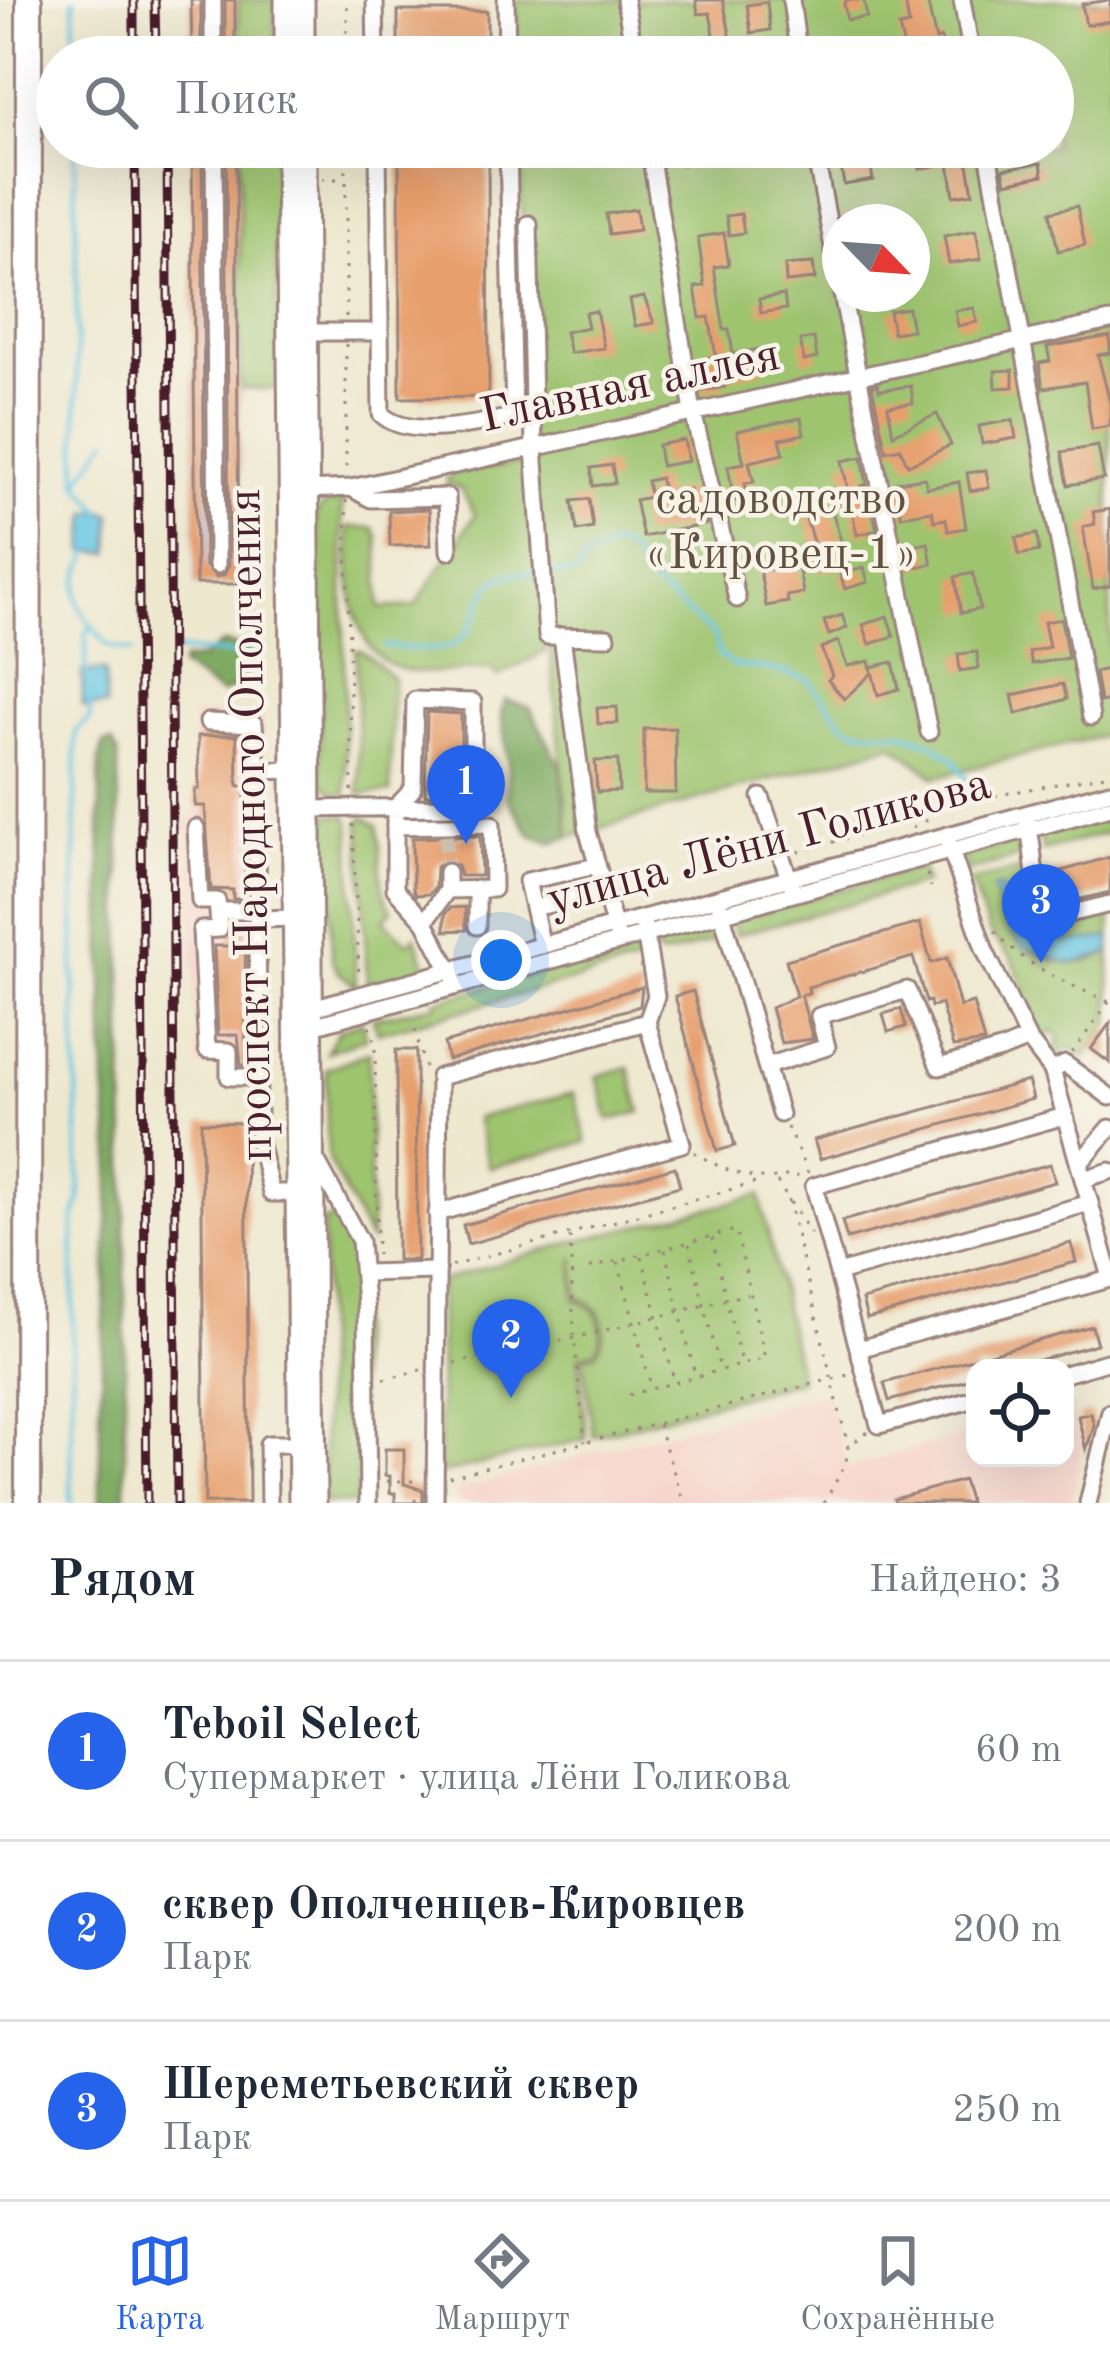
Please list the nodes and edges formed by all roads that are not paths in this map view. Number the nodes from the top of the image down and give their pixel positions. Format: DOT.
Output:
graph roads {
  1 [pos="28,0"];
  2 [pos="213,0"];
  3 [pos="286,0"];
  4 [pos="303,0"];
  5 [pos="375,0"];
  6 [pos="506,0"];
  7 [pos="625,0"];
  8 [pos="790,0"];
  9 [pos="962,0"];
  10 [pos="213,36"];
  11 [pos="286,36"];
  12 [pos="303,36"];
  13 [pos="376,36"];
  14 [pos="507,36"];
  15 [pos="631,36"];
  16 [pos="796,36"];
  17 [pos="968,36"];
  18 [pos="214,168"];
  19 [pos="287,168"];
  20 [pos="304,168"];
  21 [pos="377,168"];
  22 [pos="508,168"];
  23 [pos="652,168"];
  24 [pos="818,168"];
  25 [pos="991,168"];
  26 [pos="825,204"];
  27 [pos="529,224"];
  28 [pos="845,312"];
  29 [pos="1110,321"];
  30 [pos="305,332"];
  31 [pos="380,332"];
  32 [pos="1020,341"];
  33 [pos="858,377"];
  34 [pos="693,412"];
  35 [pos="534,447"];
  36 [pos="349,488"];
  37 [pos="306,490"];
  38 [pos="449,551"];
  39 [pos="217,565"];
  40 [pos="737,599"];
  41 [pos="562,636"];
  42 [pos="607,637"];
  43 [pos="1091,717"];
  44 [pos="208,722"];
  45 [pos="929,732"];
  46 [pos="293,770"];
  47 [pos="257,771"];
  48 [pos="1110,791"];
  49 [pos="761,796"];
  50 [pos="1110,806"];
  51 [pos="395,808"];
  52 [pos="309,809"];
  53 [pos="1028,821"];
  54 [pos="395,826"];
  55 [pos="196,828"];
  56 [pos="948,843"];
  57 [pos="587,868"];
  58 [pos="792,886"];
  59 [pos="477,889"];
  60 [pos="592,895"];
  61 [pos="1110,904"];
  62 [pos="720,906"];
  63 [pos="533,908"];
  64 [pos="218,911"];
  65 [pos="258,915"];
  66 [pos="295,918"];
  67 [pos="425,922"];
  68 [pos="477,926"];
  69 [pos="644,926"];
  70 [pos="616,933"];
  71 [pos="542,946"];
  72 [pos="454,979"];
  73 [pos="306,1018"];
  74 [pos="647,1022"];
  75 [pos="1028,1039"];
  76 [pos="766,1066"];
  77 [pos="1052,1070"];
  78 [pos="257,1077"];
  79 [pos="1110,1097"];
  80 [pos="1065,1116"];
  81 [pos="783,1120"];
  82 [pos="1110,1128"];
  83 [pos="313,1154"];
  84 [pos="1081,1171"];
  85 [pos="1110,1171"];
  86 [pos="297,1193"];
  87 [pos="1090,1203"];
  88 [pos="437,1213"];
  89 [pos="435,1270"];
  90 [pos="365,1273"];
  91 [pos="838,1273"];
  92 [pos="1110,1277"];
  93 [pos="859,1349"];
  94 [pos="1110,1361"];
  95 [pos="1074,1371"];
  96 [pos="966,1401"];
  97 [pos="1110,1412"];
  98 [pos="299,1444"];
  99 [pos="1103,1470"];
  100 [pos="28,1503"];
  101 [pos="269,1503"];
  102 [pos="300,1503"];
  103 [pos="316,1503"];
  104 [pos="368,1503"];
  105 [pos="435,1503"];
  106 [pos="1088,1503"];
  1 -- 100 [label="highway"];
  2 -- 10 [label="street"];
  3 -- 11 [label="main road"];
  4 -- 12 [label="main road"];
  5 -- 13 [label="street"];
  6 -- 14 [label="street"];
  7 -- 15 [label="street"];
  8 -- 16 [label="street"];
  9 -- 17 [label="street"];
  18 -- 39 [label="street"];
  19 -- 46 [label="main road, проспект Народного Ополчения"];
  20 -- 30 [label="main road, проспект Народного Ополчения"];
  21 -- 31 [label="street"];
  22 -- 31 [label="street"];
  23 -- 34 [label="street"];
  24 -- 26 [label="street"];
  25 -- 32 [label="street"];
  27 -- 35 [label="street"];
  28 -- 33 [label="street"];
  29 -- 32 [label="street, Главная аллея"];
  30 -- 31 [label="street"];
  30 -- 37 [label="main road, проспект Народного Ополчения"];
  32 -- 33 [label="street, Главная аллея"];
  32 -- 43 [label="street"];
  33 -- 34 [label="street, Главная аллея"];
  33 -- 45 [label="street"];
  34 -- 35 [label="street, Главная аллея"];
  34 -- 40 [label="street"];
  35 -- 36 [label="street, Главная аллея"];
  35 -- 41 [label="street"];
  36 -- 37 [label="street, Главная аллея"];
  36 -- 38 [label="street"];
  37 -- 52 [label="main road, проспект Народного Ополчения"];
  41 -- 42 [label="street"];
  41 -- 70 [label="street"];
  44 -- 47 [label="street"];
  46 -- 47 [label="street"];
  46 -- 66 [label="main road, проспект Народного Ополчения"];
  47 -- 65 [label="street"];
  48 -- 53 [label="street, улица Лёни Голикова"];
  49 -- 58 [label="street"];
  50 -- 53 [label="street, улица Лёни Голикова"];
  51 -- 51 [label="street"];
  51 -- 52 [label="street"];
  51 -- 54 [label="street"];
  52 -- 73 [label="main road, проспект Народного Ополчения"];
  53 -- 56 [label="street, улица Лёни Голикова"];
  53 -- 61 [label="street"];
  54 -- 59 [label="street"];
  54 -- 67 [label="street"];
  55 -- 64 [label="street"];
  56 -- 58 [label="street, улица Лёни Голикова"];
  56 -- 75 [label="street"];
  57 -- 63 [label="street"];
  58 -- 62 [label="street, улица Лёни Голикова"];
  59 -- 67 [label="street"];
  59 -- 68 [label="street"];
  60 -- 63 [label="street"];
  62 -- 69 [label="street, улица Лёни Голикова"];
  62 -- 76 [label="street"];
  63 -- 71 [label="street"];
  64 -- 65 [label="street"];
  64 -- 78 [label="street"];
  65 -- 66 [label="street"];
  65 -- 78 [label="street"];
  66 -- 73 [label="main road, проспект Народного Ополчения"];
  67 -- 72 [label="street"];
  69 -- 70 [label="street, улица Лёни Голикова"];
  69 -- 74 [label="street"];
  70 -- 71 [label="street, улица Лёни Голикова"];
  70 -- 72 [label="street, улица Лёни Голикова"];
  71 -- 72 [label="street, улица Лёни Голикова"];
  72 -- 73 [label="street, улица Лёни Голикова"];
  73 -- 83 [label="main road, проспект Народного Ополчения"];
  73 -- 86 [label="main road, проспект Народного Ополчения"];
  74 -- 88 [label="street"];
  74 -- 88 [label="street"];
  75 -- 76 [label="street"];
  75 -- 77 [label="street"];
  76 -- 81 [label="street"];
  77 -- 79 [label="street"];
  77 -- 80 [label="street"];
  78 -- 86 [label="street"];
  80 -- 84 [label="street"];
  80 -- 91 [label="street"];
  82 -- 84 [label="street"];
  83 -- 90 [label="street"];
  83 -- 103 [label="main road, проспект Народного Ополчения"];
  84 -- 85 [label="street"];
  84 -- 87 [label="street"];
  86 -- 98 [label="main road, проспект Народного Ополчения"];
  87 -- 91 [label="street"];
  87 -- 92 [label="street"];
  88 -- 89 [label="street"];
  89 -- 90 [label="street"];
  89 -- 105 [label="street"];
  90 -- 104 [label="street"];
  91 -- 93 [label="street"];
  92 -- 93 [label="street"];
  93 -- 96 [label="street"];
  94 -- 95 [label="street"];
  97 -- 99 [label="street"];
  98 -- 101 [label="street"];
  98 -- 102 [label="main road, проспект Народного Ополчения"];
  99 -- 106 [label="street"];
}
